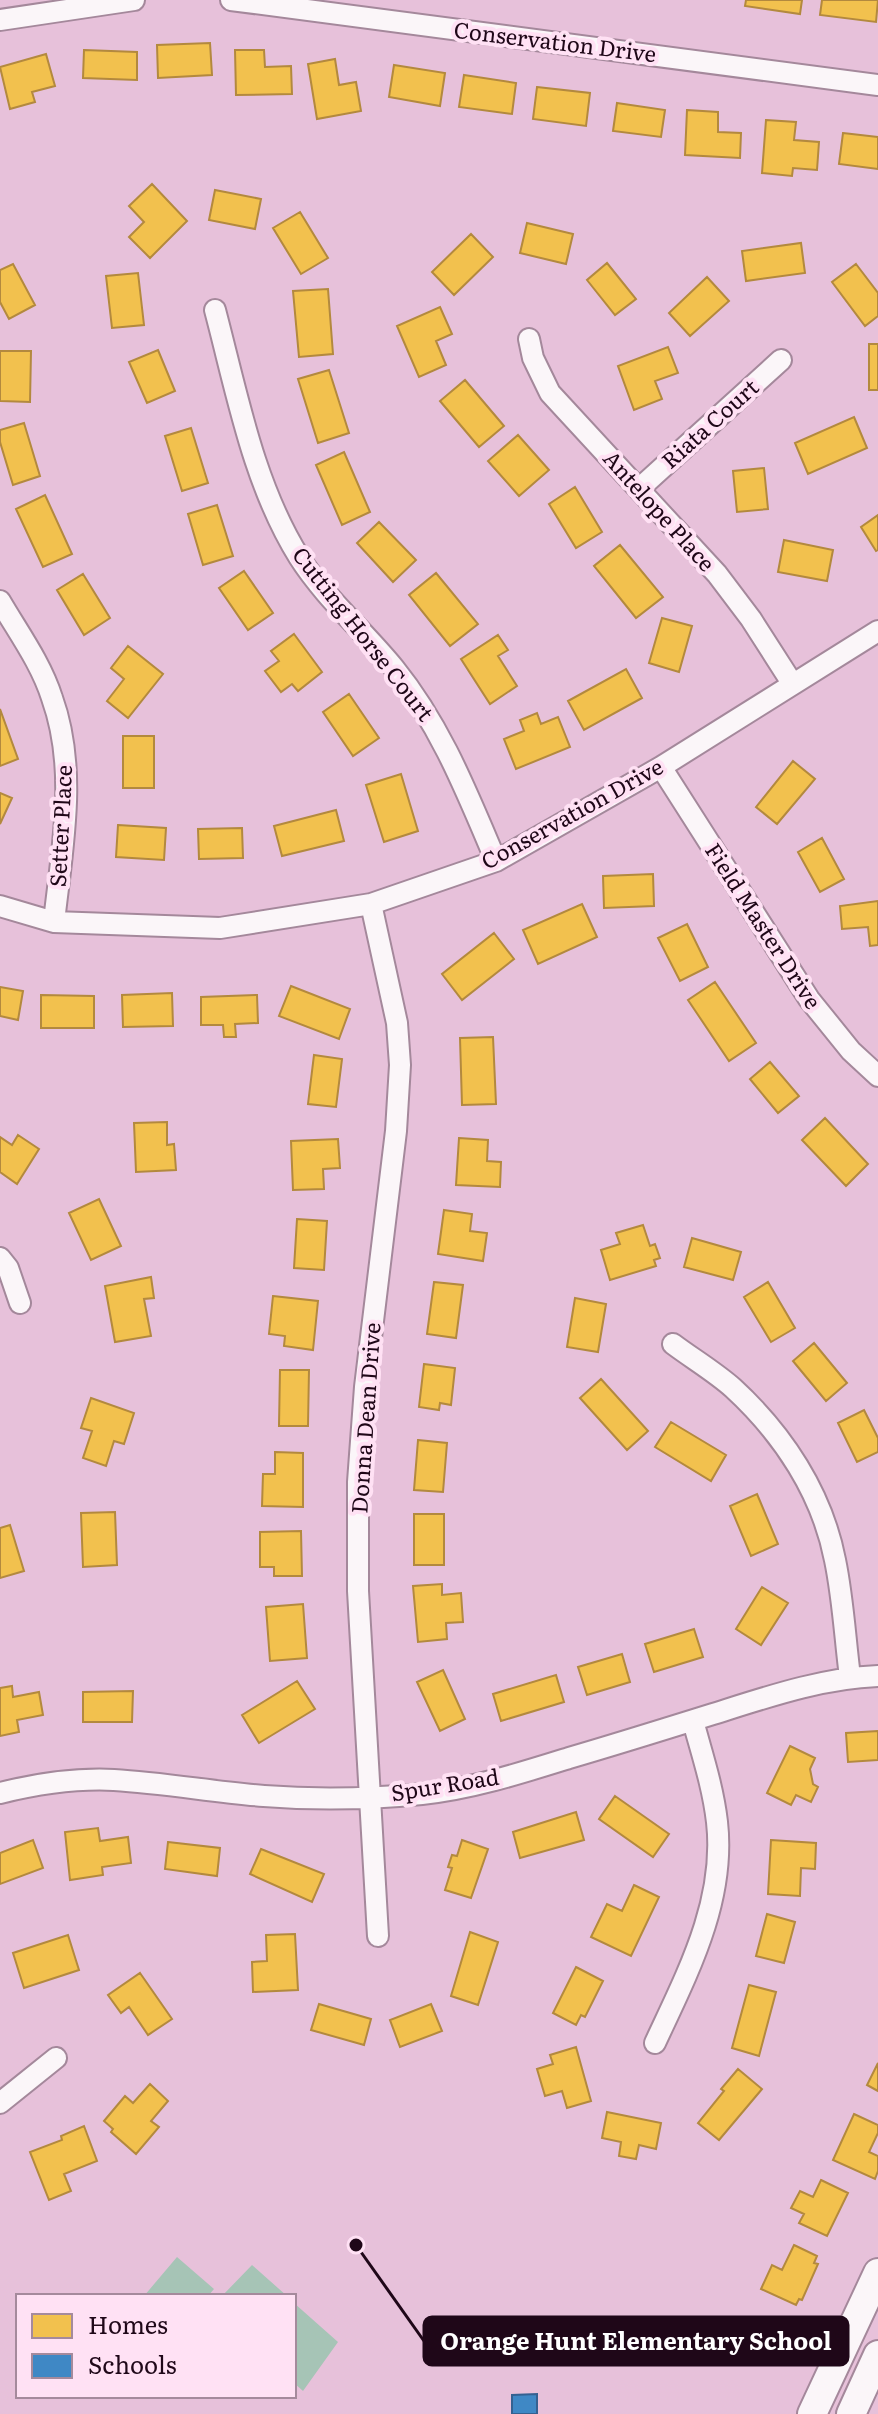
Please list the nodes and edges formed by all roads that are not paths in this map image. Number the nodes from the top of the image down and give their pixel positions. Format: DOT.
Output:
graph roads {
  1 [pos="134,0"];
  2 [pos="231,0"];
  3 [pos="0,20"];
  4 [pos="878,85"];
  5 [pos="215,310"];
  6 [pos="529,339"];
  7 [pos="781,360"];
  8 [pos="640,488"];
  9 [pos="0,601"];
  10 [pos="878,631"];
  11 [pos="792,683"];
  12 [pos="661,767"];
  13 [pos="496,861"];
  14 [pos="371,904"];
  15 [pos="0,906"];
  16 [pos="54,922"];
  17 [pos="878,1076"];
  18 [pos="0,1258"];
  19 [pos="20,1303"];
  20 [pos="673,1344"];
  21 [pos="878,1676"];
  22 [pos="850,1677"];
  23 [pos="693,1721"];
  24 [pos="0,1793"];
  25 [pos="370,1796"];
  26 [pos="378,1936"];
  27 [pos="655,2043"];
  28 [pos="56,2058"];
  29 [pos="0,2103"];
  30 [pos="878,2273"];
  31 [pos="878,2355"];
  32 [pos="812,2414"];
  33 [pos="851,2414"];
  1 -- 3 [label="street"];
  2 -- 4 [label="street, Conservation Drive"];
  5 -- 13 [label="street, Cutting Horse Court"];
  6 -- 8 [label="street, Antelope Place"];
  7 -- 8 [label="street, Riata Court"];
  8 -- 11 [label="street, Antelope Place"];
  9 -- 16 [label="street, Setter Place"];
  10 -- 11 [label="street, Conservation Drive"];
  11 -- 12 [label="street, Conservation Drive"];
  12 -- 13 [label="street, Conservation Drive"];
  12 -- 17 [label="street, Field Master Drive"];
  13 -- 14 [label="street, Conservation Drive"];
  14 -- 16 [label="street, Conservation Drive"];
  14 -- 25 [label="street, Donna Dean Drive"];
  15 -- 16 [label="street, Conservation Drive"];
  18 -- 19 [label="street"];
  20 -- 22 [label="street"];
  21 -- 22 [label="street, Spur Road"];
  22 -- 23 [label="street, Spur Road"];
  23 -- 25 [label="street, Spur Road"];
  23 -- 27 [label="street"];
  24 -- 25 [label="street, Spur Road"];
  25 -- 26 [label="street, Donna Dean Drive"];
  28 -- 29 [label="street"];
  30 -- 32 [label="main road"];
  31 -- 33 [label="main road"];
}
